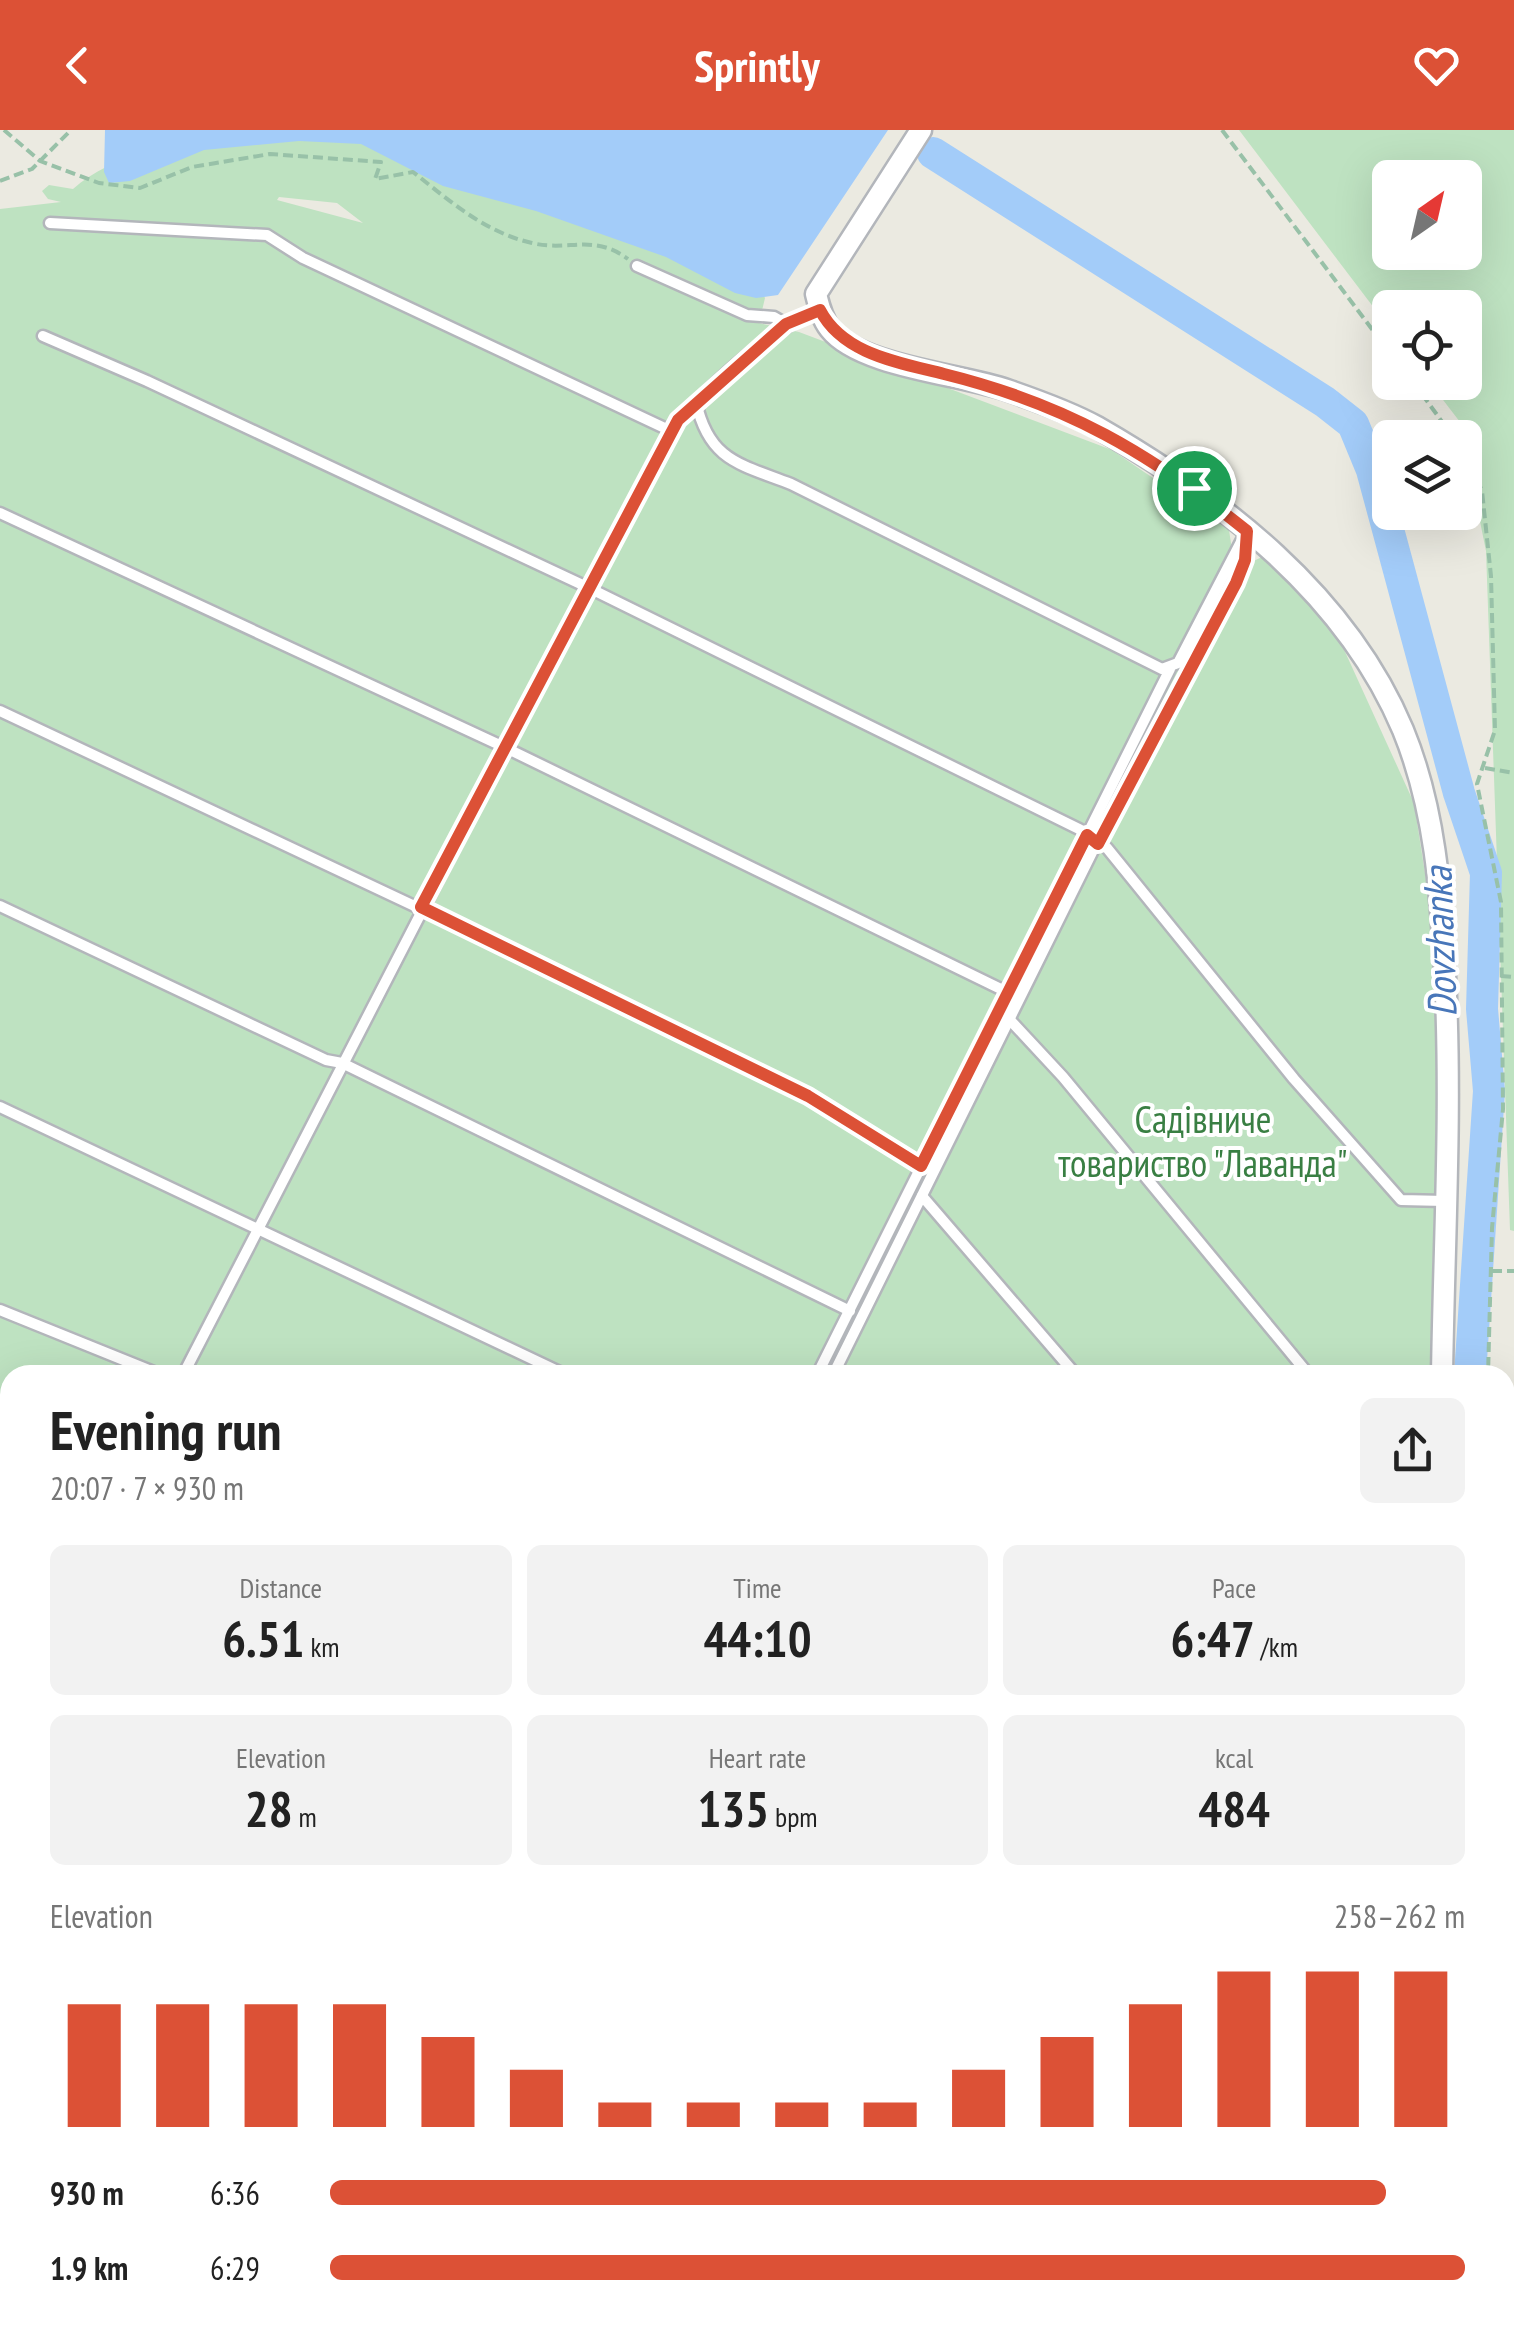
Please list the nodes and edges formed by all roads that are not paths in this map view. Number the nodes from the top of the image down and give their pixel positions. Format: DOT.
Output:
graph roads {
  1 [pos="921,130"];
  2 [pos="50,223"];
  3 [pos="637,266"];
  4 [pos="820,310"];
  5 [pos="786,324"];
  6 [pos="43,336"];
  7 [pos="696,402"];
  8 [pos="671,432"];
  9 [pos="0,513"];
  10 [pos="1247,531"];
  11 [pos="587,588"];
  12 [pos="1170,670"];
  13 [pos="0,712"];
  14 [pos="504,747"];
  15 [pos="1087,835"];
  16 [pos="1098,844"];
  17 [pos="0,906"];
  18 [pos="421,907"];
  19 [pos="1007,992"];
  20 [pos="1010,1020"];
  21 [pos="341,1063"];
  22 [pos="0,1106"];
  23 [pos="921,1166"];
  24 [pos="922,1196"];
  25 [pos="1445,1202"];
  26 [pos="259,1228"];
  27 [pos="0,1310"];
  28 [pos="850,1311"];
  29 [pos="136,1365"];
  30 [pos="188,1365"];
  31 [pos="545,1365"];
  32 [pos="822,1365"];
  33 [pos="840,1365"];
  34 [pos="1067,1365"];
  35 [pos="1301,1365"];
  36 [pos="1442,1365"];
  1 -- 4 [label="street"];
  2 -- 8 [label="lane"];
  3 -- 5 [label="lane"];
  4 -- 5 [label="lane"];
  4 -- 10 [label="street"];
  5 -- 7 [label="lane"];
  6 -- 11 [label="lane"];
  7 -- 8 [label="lane"];
  7 -- 12 [label="lane"];
  8 -- 11 [label="lane"];
  9 -- 14 [label="lane"];
  10 -- 12 [label="lane"];
  10 -- 16 [label="lane"];
  10 -- 25 [label="street"];
  11 -- 14 [label="lane"];
  11 -- 15 [label="lane"];
  12 -- 15 [label="lane"];
  13 -- 18 [label="lane"];
  14 -- 18 [label="lane"];
  14 -- 19 [label="lane"];
  15 -- 16 [label="lane"];
  15 -- 19 [label="lane"];
  16 -- 20 [label="lane"];
  16 -- 25 [label="lane"];
  17 -- 21 [label="lane"];
  18 -- 21 [label="lane"];
  18 -- 23 [label="lane"];
  19 -- 23 [label="lane"];
  20 -- 24 [label="lane"];
  20 -- 35 [label="lane"];
  21 -- 26 [label="lane"];
  21 -- 28 [label="lane"];
  22 -- 26 [label="lane"];
  23 -- 28 [label="lane"];
  24 -- 33 [label="lane"];
  24 -- 34 [label="lane"];
  25 -- 36 [label="street"];
  26 -- 30 [label="lane"];
  26 -- 31 [label="lane"];
  27 -- 29 [label="lane"];
  28 -- 32 [label="lane"];
}
